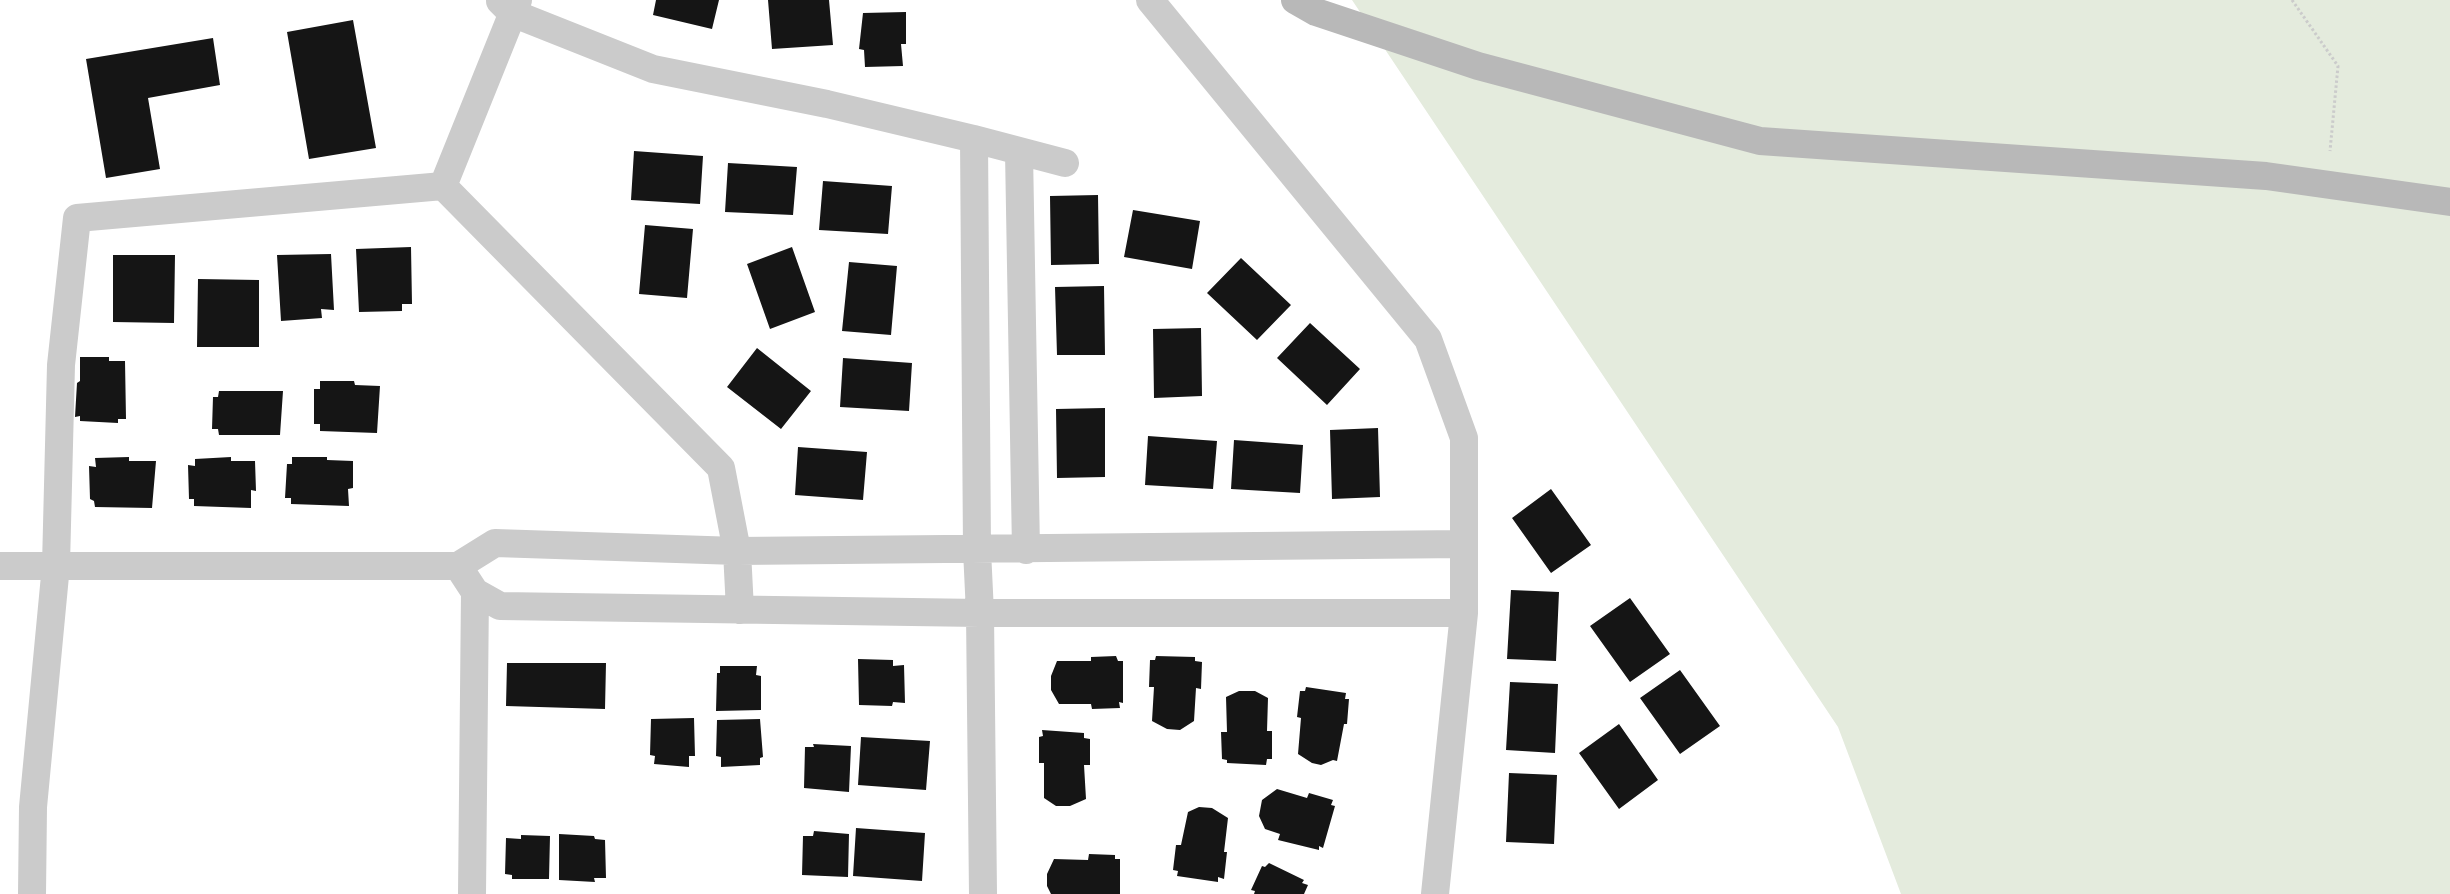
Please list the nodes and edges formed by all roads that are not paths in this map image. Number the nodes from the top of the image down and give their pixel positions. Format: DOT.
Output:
graph roads {
  1 [pos="1150,0"];
  2 [pos="1295,0"];
  3 [pos="509,4"];
  4 [pos="974,139"];
  5 [pos="1019,152"];
  6 [pos="1065,164"];
  7 [pos="443,186"];
  8 [pos="2450,202"];
  9 [pos="1464,544"];
  10 [pos="977,550"];
  11 [pos="1026,550"];
  12 [pos="737,551"];
  13 [pos="56,565"];
  14 [pos="0,566"];
  15 [pos="458,566"];
  16 [pos="475,592"];
  17 [pos="740,610"];
  18 [pos="980,612"];
  19 [pos="1464,613"];
  20 [pos="32,894"];
  21 [pos="472,894"];
  22 [pos="982,894"];
  23 [pos="1435,894"];
  1 -- 9 [label="street"];
  2 -- 8 [label="street"];
  3 -- 4 [label="street"];
  3 -- 7 [label="street"];
  4 -- 5 [label="street"];
  4 -- 10 [label="street"];
  5 -- 6 [label="street"];
  5 -- 11 [label="street"];
  7 -- 12 [label="street"];
  7 -- 13 [label="street"];
  9 -- 11 [label="street"];
  9 -- 19 [label="street"];
  10 -- 11 [label="street"];
  10 -- 12 [label="street"];
  10 -- 18 [label="street"];
  12 -- 15 [label="street"];
  12 -- 17 [label="street"];
  13 -- 14 [label="street"];
  13 -- 15 [label="street"];
  13 -- 20 [label="street"];
  15 -- 16 [label="street"];
  16 -- 17 [label="street"];
  16 -- 21 [label="street"];
  17 -- 18 [label="street"];
  18 -- 19 [label="street"];
  18 -- 22 [label="street"];
  19 -- 23 [label="street"];
}
